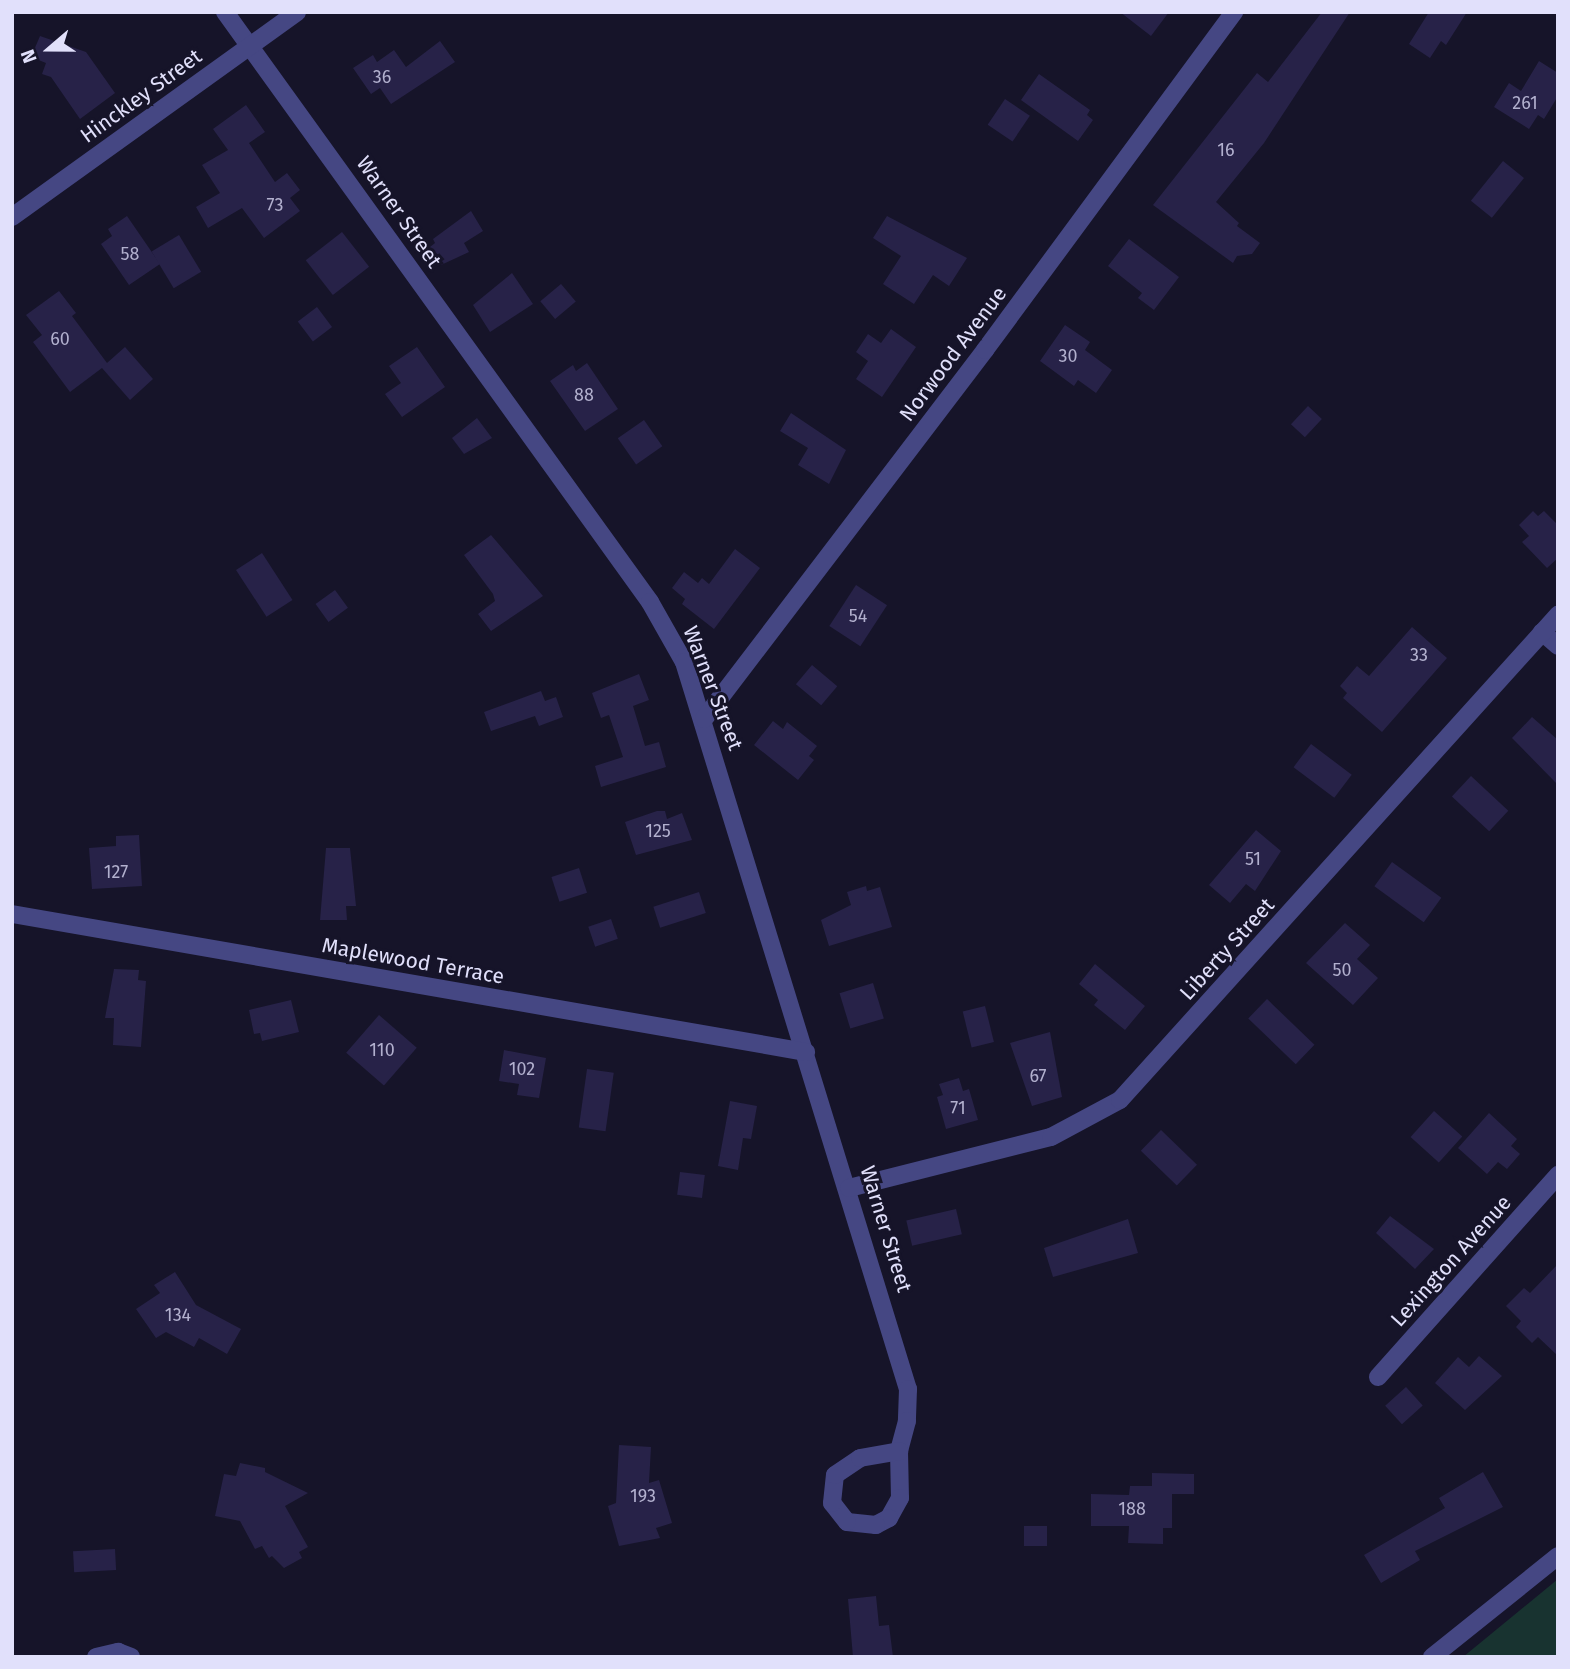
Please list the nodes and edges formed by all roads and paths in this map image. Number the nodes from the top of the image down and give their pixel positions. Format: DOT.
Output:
graph roads {
  1 [pos="225,12"];
  2 [pos="297,12"];
  3 [pos="1234,12"];
  4 [pos="251,46"];
  5 [pos="12,217"];
  6 [pos="1558,615"];
  7 [pos="1542,632"];
  8 [pos="1558,646"];
  9 [pos="704,719"];
  10 [pos="12,914"];
  11 [pos="806,1052"];
  12 [pos="1558,1175"];
  13 [pos="849,1188"];
  14 [pos="1378,1377"];
  15 [pos="899,1451"];
  16 [pos="1558,1556"];
  17 [pos="96,1657"];
  18 [pos="131,1657"];
  19 [pos="1432,1657"];
  1 -- 4 [label="street, Warner Street"];
  2 -- 4 [label="street, Hinckley Street"];
  3 -- 9 [label="street, Norwood Avenue"];
  4 -- 5 [label="street, Hinckley Street"];
  4 -- 9 [label="street, Warner Street"];
  6 -- 7 [label="street, Liberty Street"];
  7 -- 8 [label="street"];
  7 -- 13 [label="street, Liberty Street"];
  9 -- 11 [label="street, Warner Street"];
  10 -- 11 [label="street, Maplewood Terrace"];
  11 -- 13 [label="street, Warner Street"];
  12 -- 14 [label="street, Lexington Avenue"];
  13 -- 15 [label="street, Warner Street"];
  15 -- 15 [label="street, Warner Street"];
  16 -- 19 [label="street"];
  17 -- 18 [label="street"];
}
